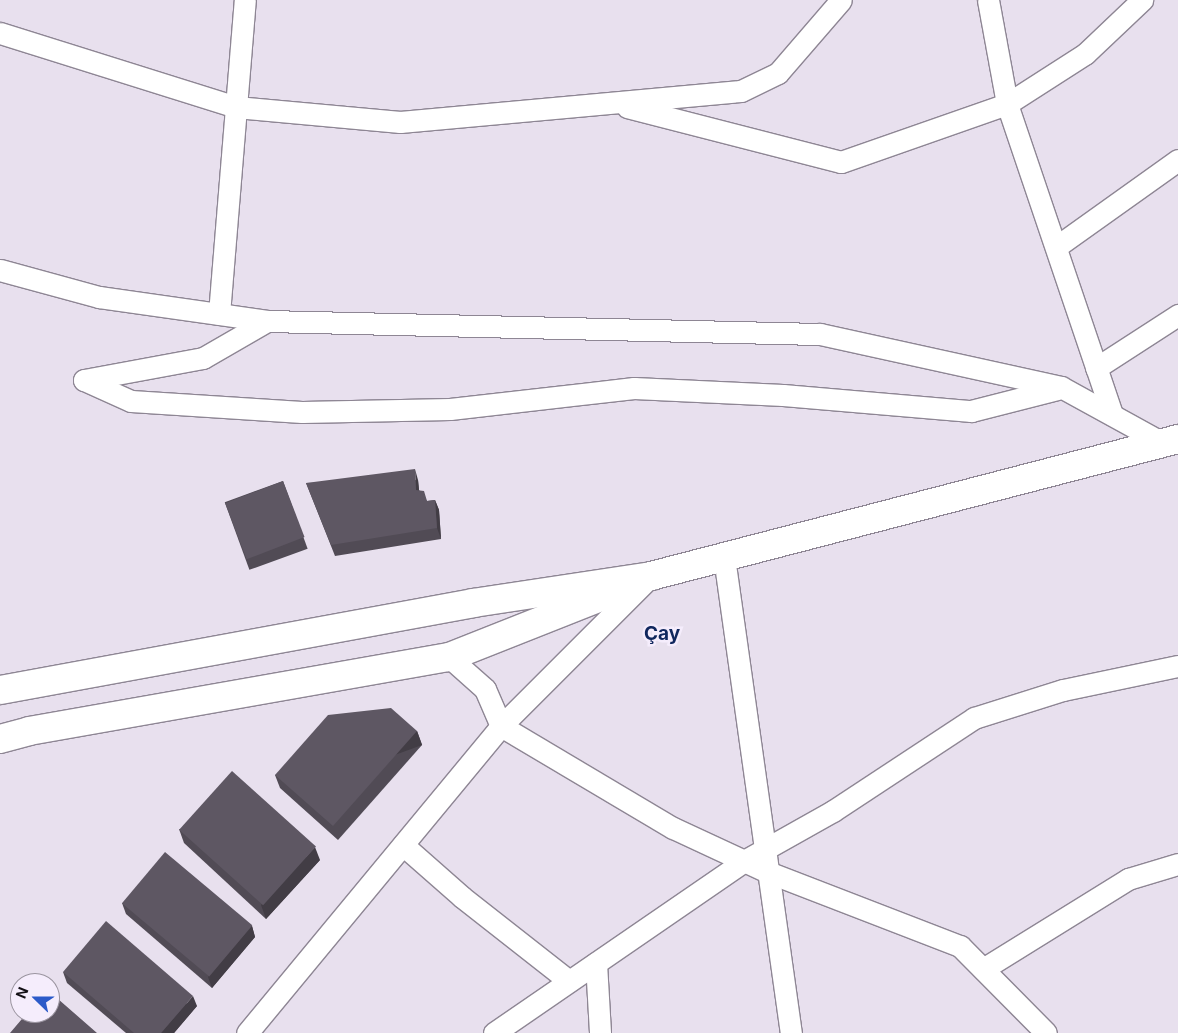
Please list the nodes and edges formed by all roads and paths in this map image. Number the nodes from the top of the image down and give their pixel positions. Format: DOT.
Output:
graph roads {
  1 [pos="245,0"];
  2 [pos="841,0"];
  3 [pos="988,0"];
  4 [pos="1142,0"];
  5 [pos="0,33"];
  6 [pos="612,103"];
  7 [pos="1008,104"];
  8 [pos="236,107"];
  9 [pos="1178,160"];
  10 [pos="1056,247"];
  11 [pos="0,270"];
  12 [pos="219,314"];
  13 [pos="1178,315"];
  14 [pos="267,321"];
  15 [pos="1096,368"];
  16 [pos="1062,387"];
  17 [pos="1112,415"];
  18 [pos="1171,441"];
  19 [pos="724,557"];
  20 [pos="651,576"];
  21 [pos="449,657"];
  22 [pos="1178,666"];
  23 [pos="0,690"];
  24 [pos="501,726"];
  25 [pos="0,739"];
  26 [pos="403,845"];
  27 [pos="765,849"];
  28 [pos="744,861"];
  29 [pos="1178,864"];
  30 [pos="768,872"];
  31 [pos="596,963"];
  32 [pos="983,969"];
  33 [pos="570,981"];
  34 [pos="248,1033"];
  35 [pos="494,1033"];
  36 [pos="600,1033"];
  37 [pos="791,1033"];
  38 [pos="1046,1033"];
  1 -- 8 [label="street"];
  2 -- 6 [label="street"];
  3 -- 7 [label="street"];
  4 -- 7 [label="street"];
  5 -- 8 [label="street"];
  6 -- 7 [label="street"];
  6 -- 8 [label="street"];
  7 -- 10 [label="street"];
  8 -- 12 [label="street"];
  9 -- 10 [label="street"];
  10 -- 15 [label="street"];
  11 -- 12 [label="street"];
  12 -- 14 [label="street"];
  13 -- 15 [label="street"];
  14 -- 16 [label="street"];
  14 -- 16 [label="street"];
  15 -- 17 [label="street"];
  16 -- 17 [label="street"];
  17 -- 18 [label="street"];
  18 -- 19 [label="main road"];
  19 -- 20 [label="main road"];
  19 -- 27 [label="street"];
  20 -- 21 [label="main road"];
  20 -- 23 [label="main road"];
  20 -- 24 [label="street"];
  21 -- 24 [label="street"];
  21 -- 25 [label="main road"];
  22 -- 27 [label="street"];
  24 -- 26 [label="street"];
  24 -- 28 [label="street"];
  26 -- 33 [label="street"];
  26 -- 34 [label="street"];
  27 -- 28 [label="street"];
  27 -- 30 [label="street"];
  28 -- 30 [label="street"];
  28 -- 31 [label="street"];
  29 -- 32 [label="street"];
  30 -- 32 [label="street"];
  30 -- 37 [label="street"];
  31 -- 33 [label="street"];
  31 -- 36 [label="street"];
  32 -- 38 [label="street"];
  33 -- 35 [label="street"];
}
